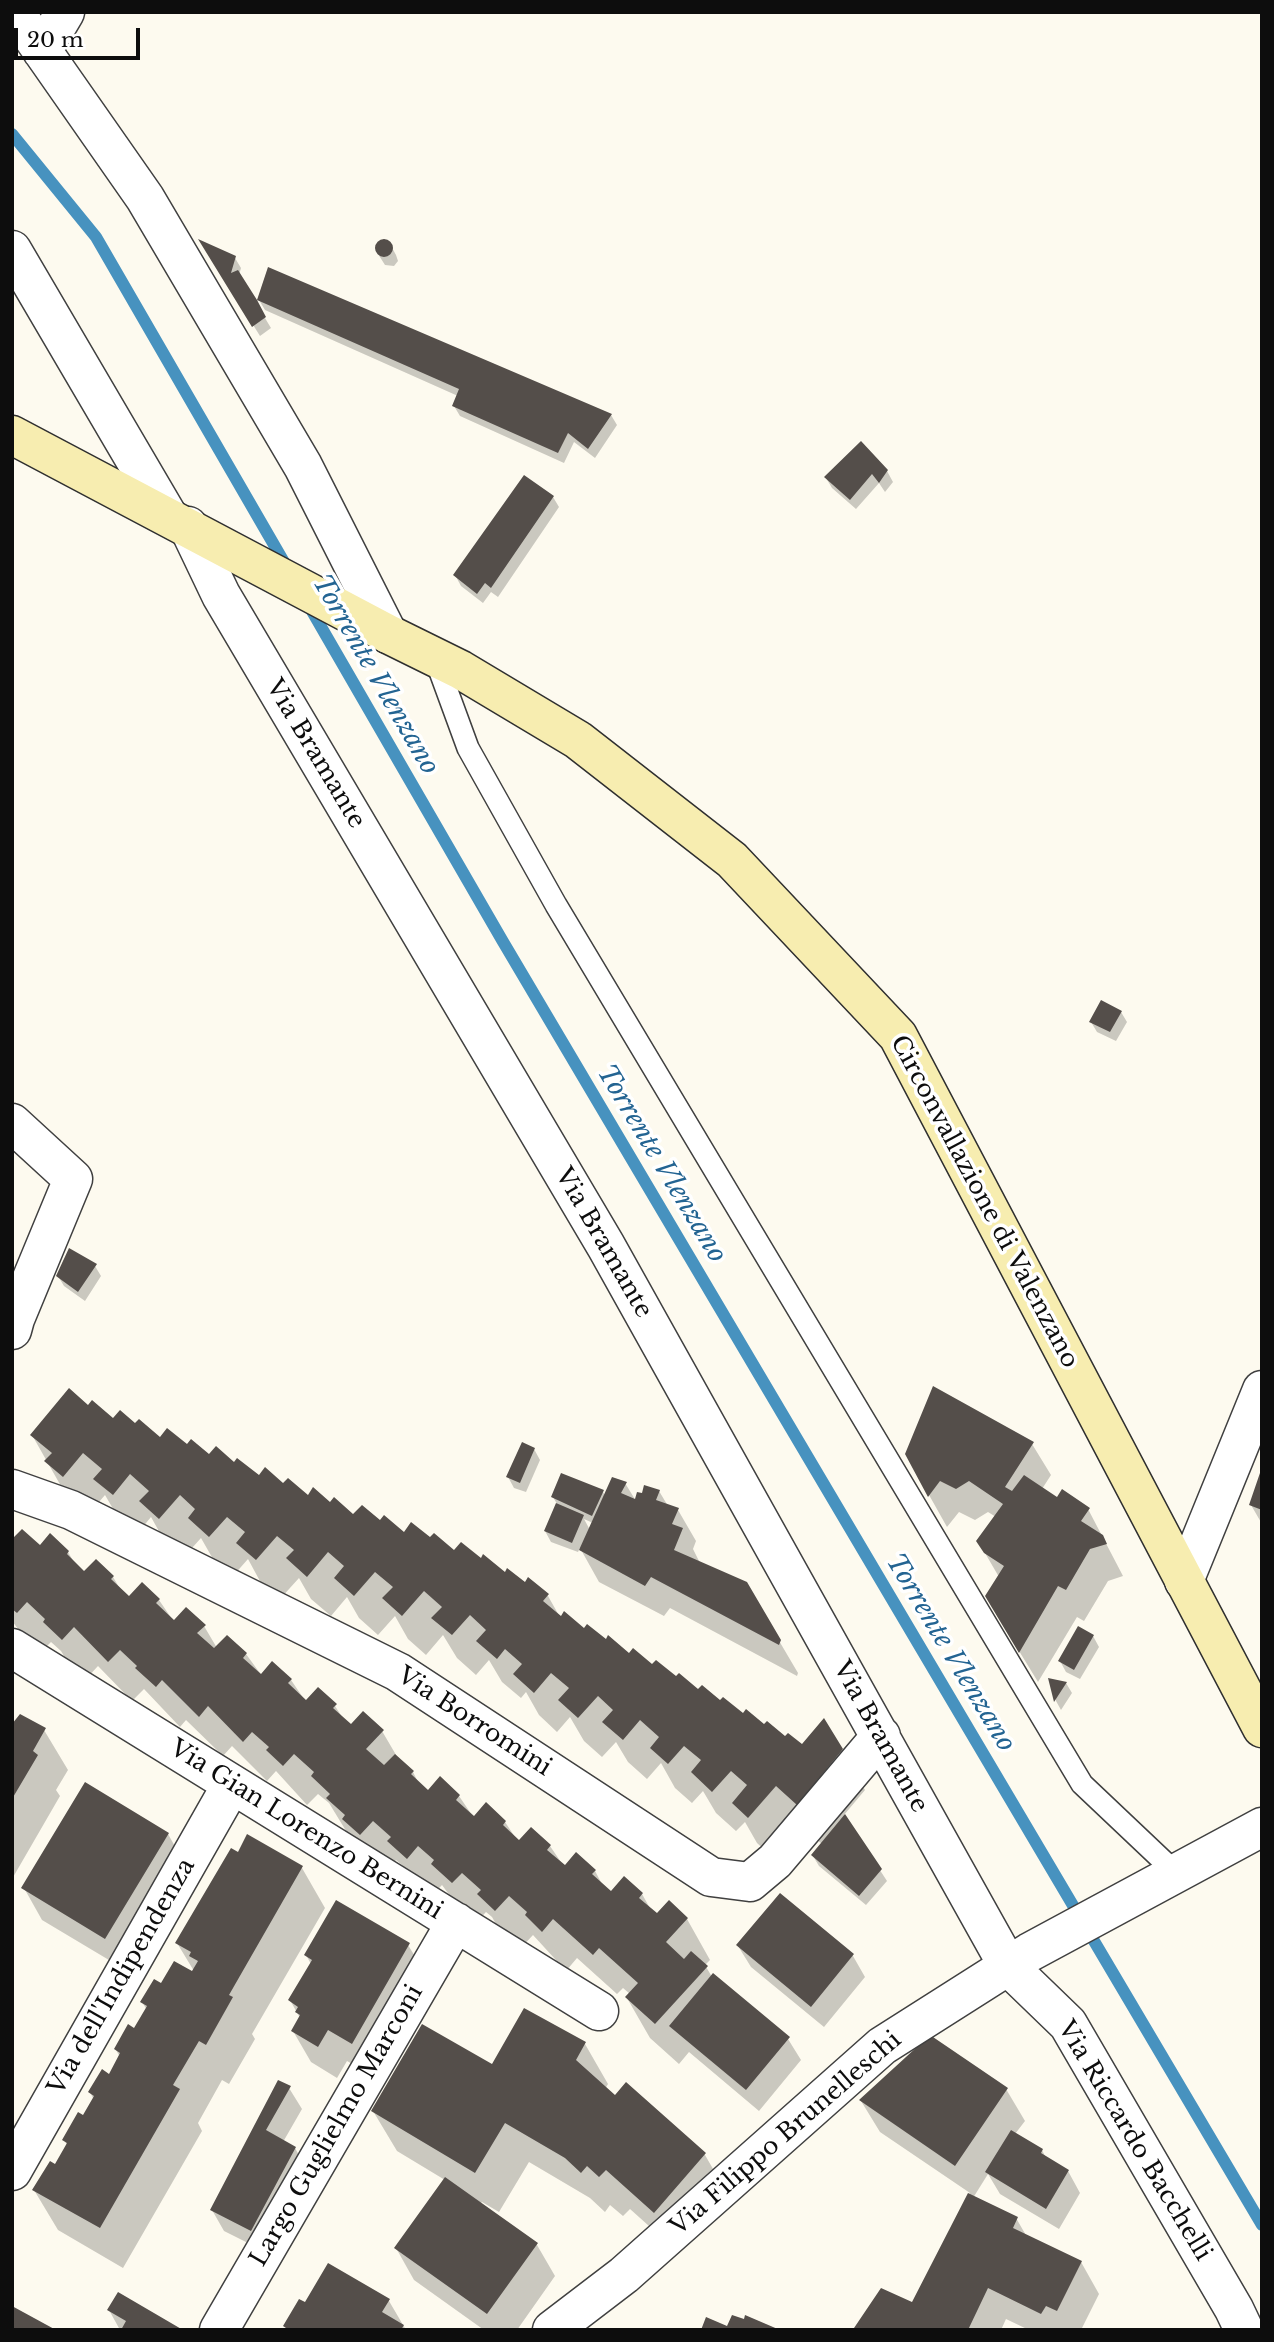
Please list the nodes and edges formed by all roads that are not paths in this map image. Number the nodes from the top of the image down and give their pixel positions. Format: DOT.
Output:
graph roads {
  1 [pos="15,12"];
  2 [pos="65,12"];
  3 [pos="42,51"];
  4 [pos="12,250"];
  5 [pos="12,435"];
  6 [pos="188,527"];
  7 [pos="377,628"];
  8 [pos="435,657"];
  9 [pos="12,1123"];
  10 [pos="12,1330"];
  11 [pos="1262,1390"];
  12 [pos="12,1489"];
  13 [pos="1184,1581"];
  14 [pos="12,1648"];
  15 [pos="1262,1728"];
  16 [pos="881,1737"];
  17 [pos="232,1784"];
  18 [pos="1262,1827"];
  19 [pos="1177,1873"];
  20 [pos="456,1922"];
  21 [pos="1019,1959"];
  22 [pos="599,2011"];
  23 [pos="12,2171"];
  24 [pos="219,2330"];
  25 [pos="552,2330"];
  26 [pos="1244,2330"];
  1 -- 3 [label="street"];
  2 -- 3 [label="street"];
  3 -- 7 [label="street"];
  4 -- 6 [label="street, Via Bramante"];
  5 -- 6 [label="main road, Circonvallazione di Valenzano"];
  6 -- 7 [label="main road, Circonvallazione di Valenzano"];
  6 -- 16 [label="street, Via Bramante"];
  7 -- 8 [label="main road, Circonvallazione di Valenzano"];
  8 -- 13 [label="main road, Circonvallazione di Valenzano"];
  8 -- 19 [label="lane"];
  9 -- 10 [label="street"];
  11 -- 13 [label="street"];
  12 -- 16 [label="street, Via Borromini"];
  13 -- 15 [label="main road, Circonvallazione di Valenzano"];
  14 -- 17 [label="street, Via Gian Lorenzo Bernini"];
  16 -- 21 [label="street, Via Bramante"];
  17 -- 20 [label="street, Via Gian Lorenzo Bernini"];
  17 -- 23 [label="street, Via dell'Indipendenza"];
  18 -- 19 [label="street, Via Filippo Brunelleschi"];
  19 -- 21 [label="street, Via Filippo Brunelleschi"];
  20 -- 22 [label="street, Via Gian Lorenzo Bernini"];
  20 -- 24 [label="street, Largo Guglielmo Marconi"];
  21 -- 25 [label="street, Via Filippo Brunelleschi"];
  21 -- 26 [label="street, Via Riccardo Bacchelli"];
}
